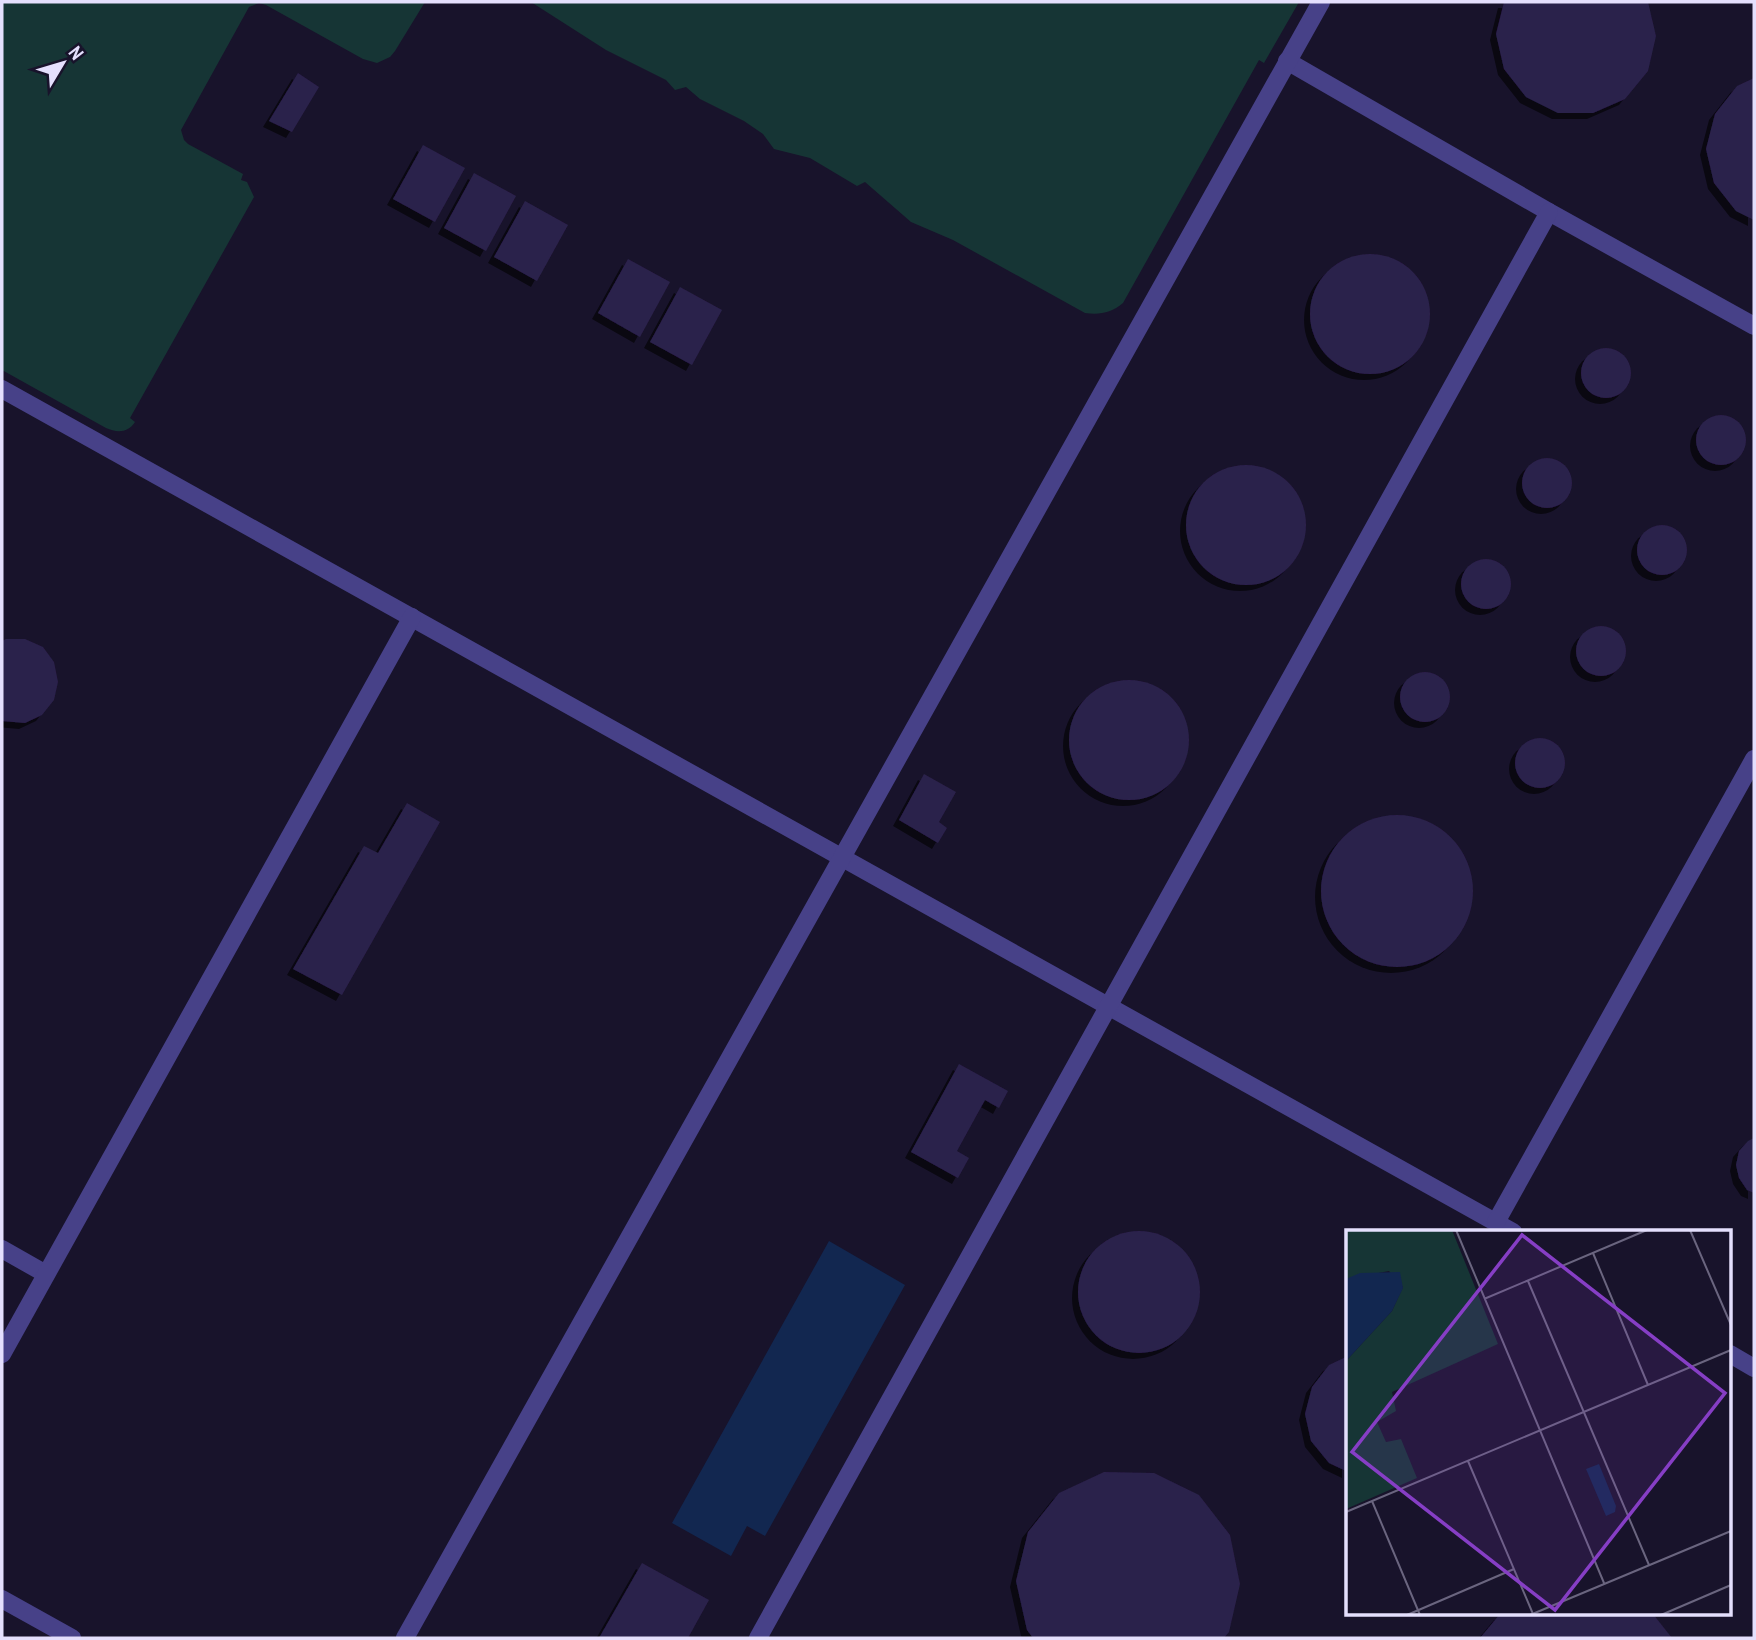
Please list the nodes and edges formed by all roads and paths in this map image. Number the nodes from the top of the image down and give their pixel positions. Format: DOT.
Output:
graph roads {
  1 [pos="1321,2"];
  2 [pos="1287,61"];
  3 [pos="1549,212"];
  4 [pos="1754,326"];
  5 [pos="2,389"];
  6 [pos="412,617"];
  7 [pos="1754,759"];
  8 [pos="840,858"];
  9 [pos="1110,1006"];
  10 [pos="1496,1222"];
  11 [pos="1510,1230"];
  12 [pos="2,1249"];
  13 [pos="46,1274"];
  14 [pos="2,1354"];
  15 [pos="1732,1355"];
  16 [pos="1754,1368"];
  17 [pos="2,1599"];
  18 [pos="72,1638"];
  19 [pos="405,1638"];
  20 [pos="758,1638"];
  1 -- 2 [label="lane"];
  2 -- 3 [label="lane"];
  2 -- 8 [label="lane"];
  3 -- 4 [label="lane"];
  3 -- 9 [label="lane"];
  5 -- 6 [label="lane"];
  6 -- 8 [label="lane"];
  6 -- 13 [label="lane"];
  7 -- 10 [label="lane"];
  8 -- 9 [label="lane"];
  8 -- 19 [label="lane"];
  9 -- 10 [label="lane"];
  9 -- 20 [label="lane"];
  10 -- 11 [label="lane"];
  12 -- 13 [label="lane"];
  13 -- 14 [label="lane"];
  15 -- 16 [label="lane"];
  17 -- 18 [label="lane"];
}
